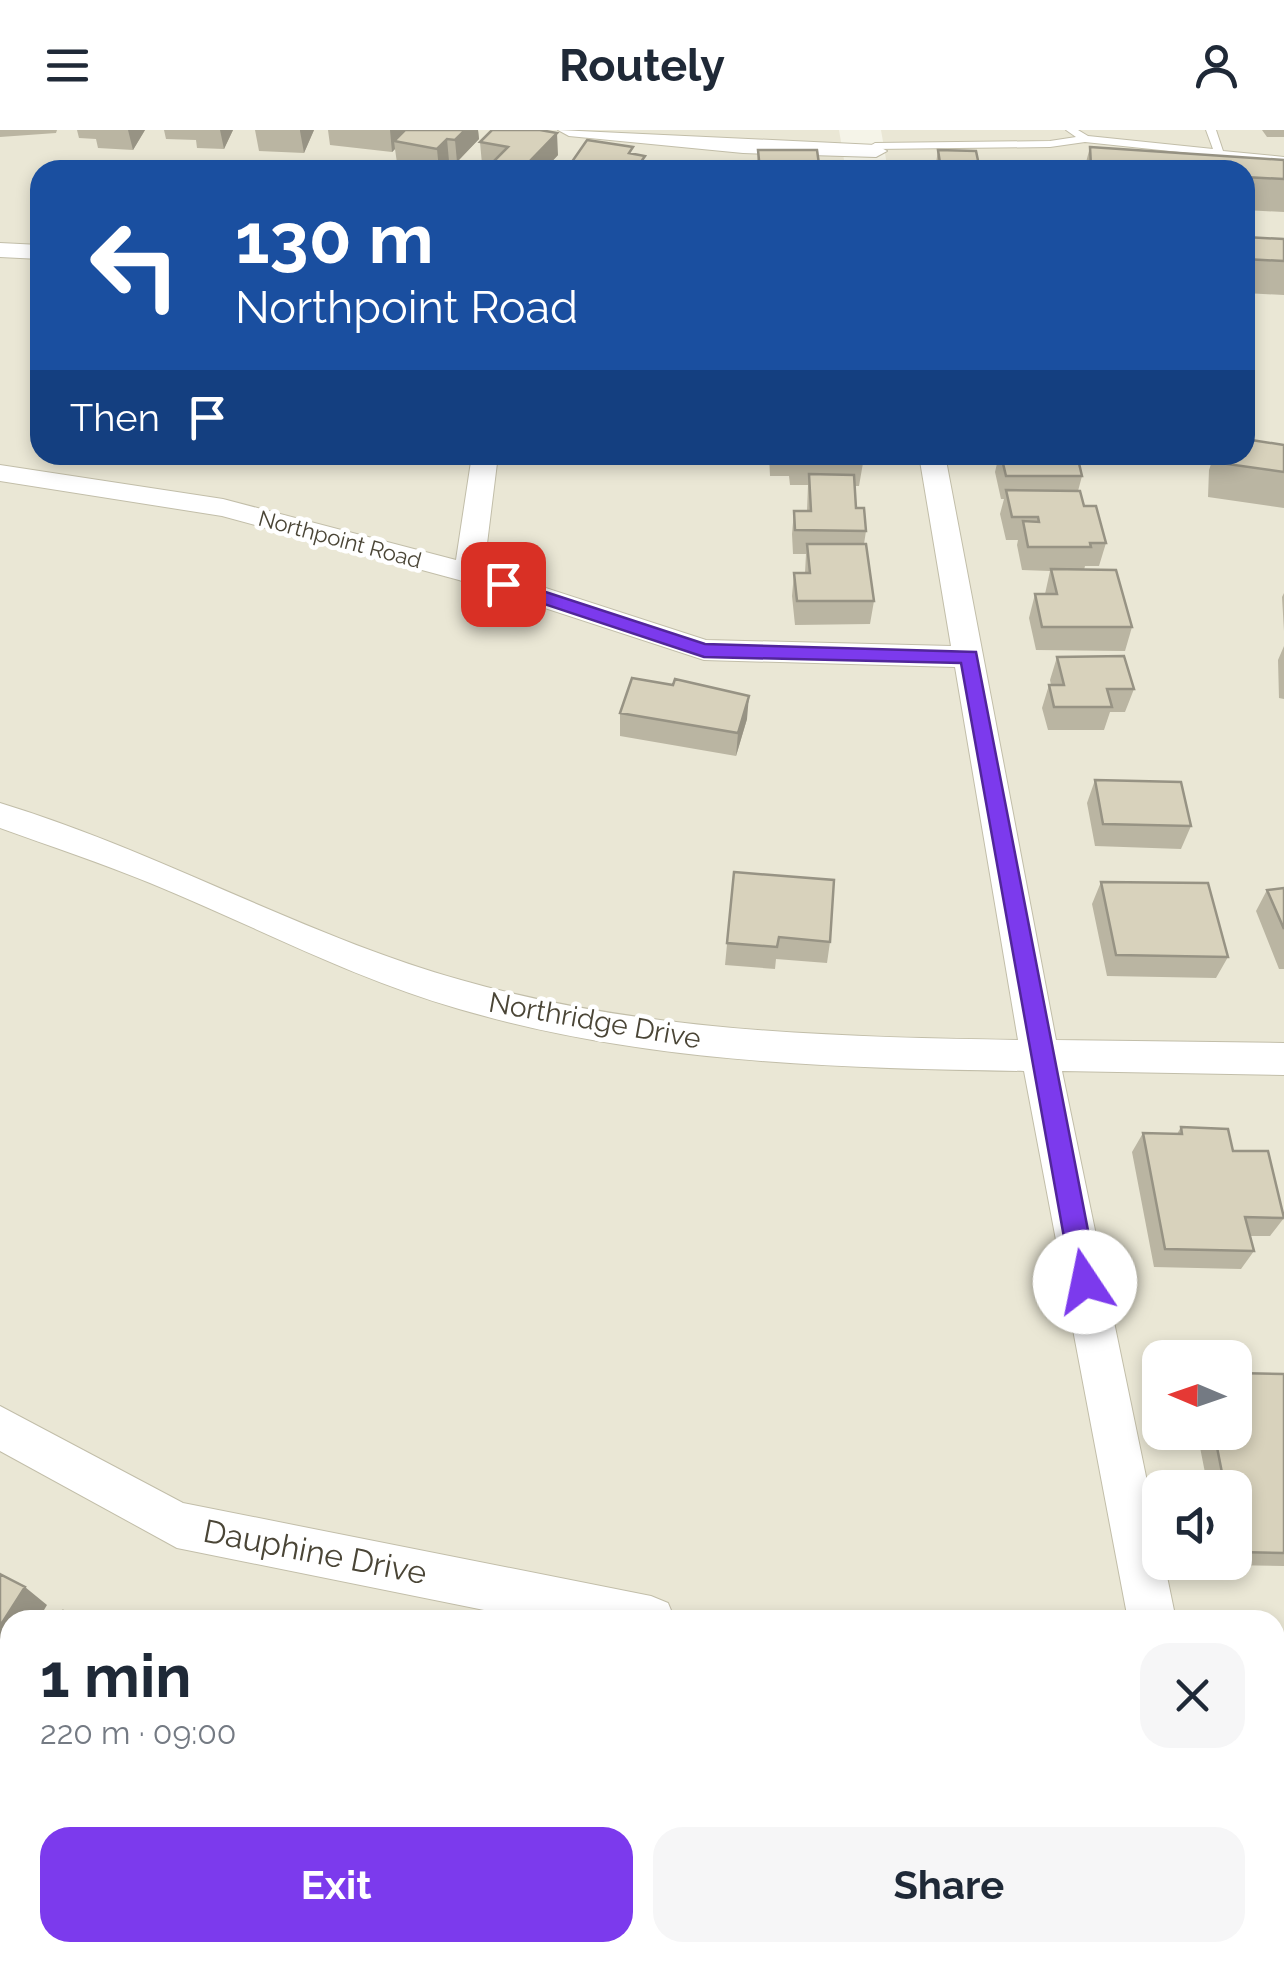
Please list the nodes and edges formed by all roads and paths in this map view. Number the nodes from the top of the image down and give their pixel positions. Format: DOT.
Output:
graph roads {
  1 [pos="568,130"];
  2 [pos="1072,130"];
  3 [pos="1211,130"];
  4 [pos="1085,139"];
  5 [pos="876,149"];
  6 [pos="1218,150"];
  7 [pos="1284,160"];
  8 [pos="0,250"];
  9 [pos="30,252"];
  10 [pos="484,465"];
  11 [pos="934,465"];
  12 [pos="0,473"];
  13 [pos="469,573"];
  14 [pos="969,657"];
  15 [pos="0,815"];
  16 [pos="1040,1057"];
  17 [pos="1284,1059"];
  18 [pos="0,1427"];
  19 [pos="601,1610"];
  20 [pos="1150,1610"];
  1 -- 5 [label="street"];
  2 -- 4 [label="lane"];
  3 -- 6 [label="lane"];
  4 -- 5 [label="lane"];
  4 -- 6 [label="lane"];
  6 -- 7 [label="lane"];
  8 -- 9 [label="street"];
  10 -- 13 [label="street"];
  11 -- 14 [label="street"];
  12 -- 13 [label="street, Northpoint Road"];
  13 -- 14 [label="street, Northpoint Road"];
  14 -- 16 [label="street"];
  15 -- 16 [label="street, Northridge Drive"];
  16 -- 17 [label="street, Northridge Drive"];
  16 -- 20 [label="street"];
  18 -- 19 [label="street, Dauphine Drive"];
}
